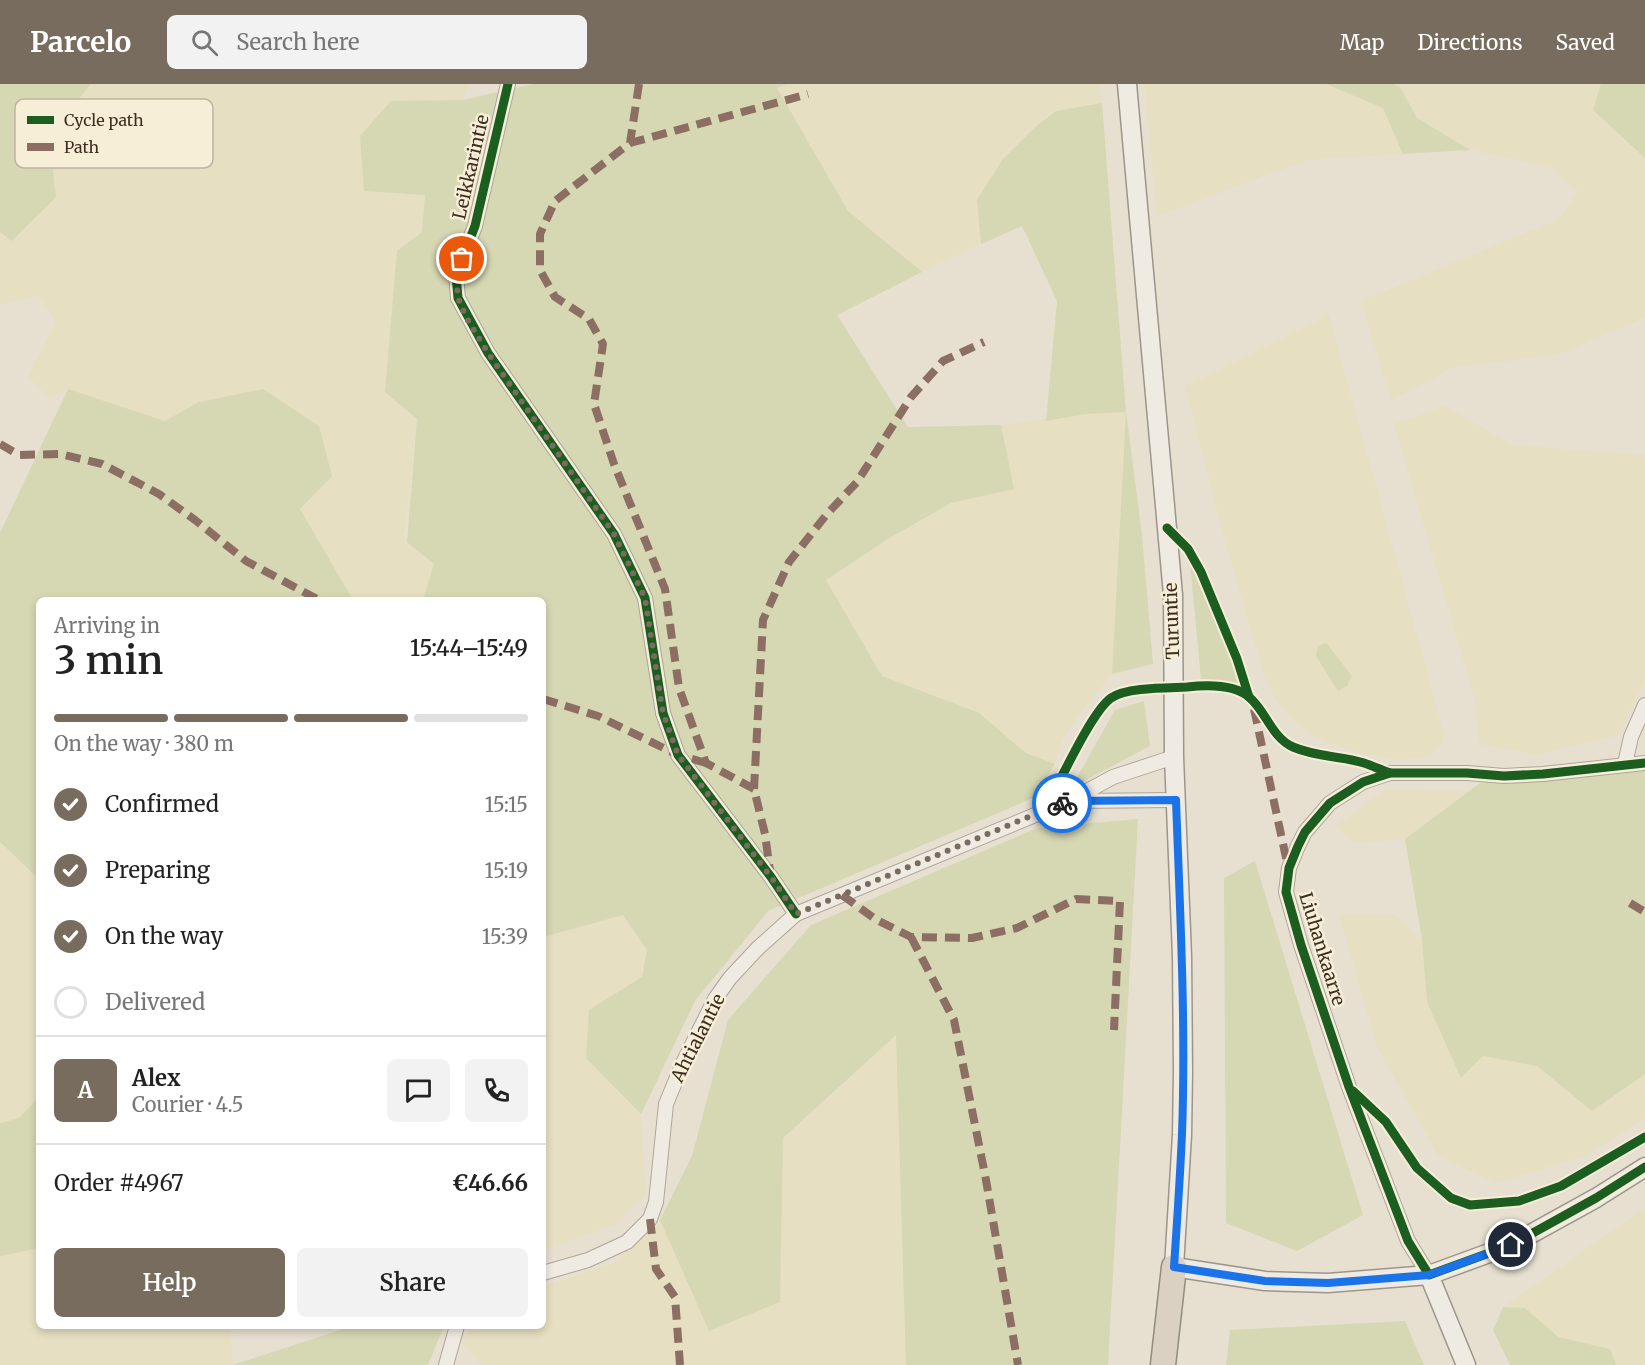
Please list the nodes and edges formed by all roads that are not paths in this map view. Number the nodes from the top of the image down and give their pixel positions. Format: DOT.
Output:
graph roads {
  1 [pos="508,84"];
  2 [pos="1127,84"];
  3 [pos="1645,705"];
  4 [pos="1174,757"];
  5 [pos="1645,763"];
  6 [pos="1625,764"];
  7 [pos="1176,800"];
  8 [pos="1069,801"];
  9 [pos="796,914"];
  10 [pos="1645,1167"];
  11 [pos="1174,1267"];
  12 [pos="546,1272"];
  13 [pos="1429,1275"];
  14 [pos="457,1329"];
  15 [pos="446,1365"];
  16 [pos="1163,1365"];
  17 [pos="1466,1365"];
  1 -- 9 [label="street, Leikkarintie"];
  2 -- 4 [label="main road, Turuntie"];
  3 -- 6 [label="street"];
  4 -- 7 [label="main road, Turuntie"];
  4 -- 8 [label="street, Ahtialantie"];
  5 -- 6 [label="street, Liuhankaarre"];
  6 -- 13 [label="street, Liuhankaarre"];
  7 -- 8 [label="street, Ahtialantie"];
  7 -- 11 [label="main road, Turuntie"];
  8 -- 9 [label="street, Ahtialantie"];
  9 -- 12 [label="street, Ahtialantie"];
  10 -- 13 [label="main road"];
  11 -- 13 [label="main road"];
  11 -- 16 [label="highway"];
  13 -- 17 [label="main road"];
  14 -- 15 [label="street"];
}
